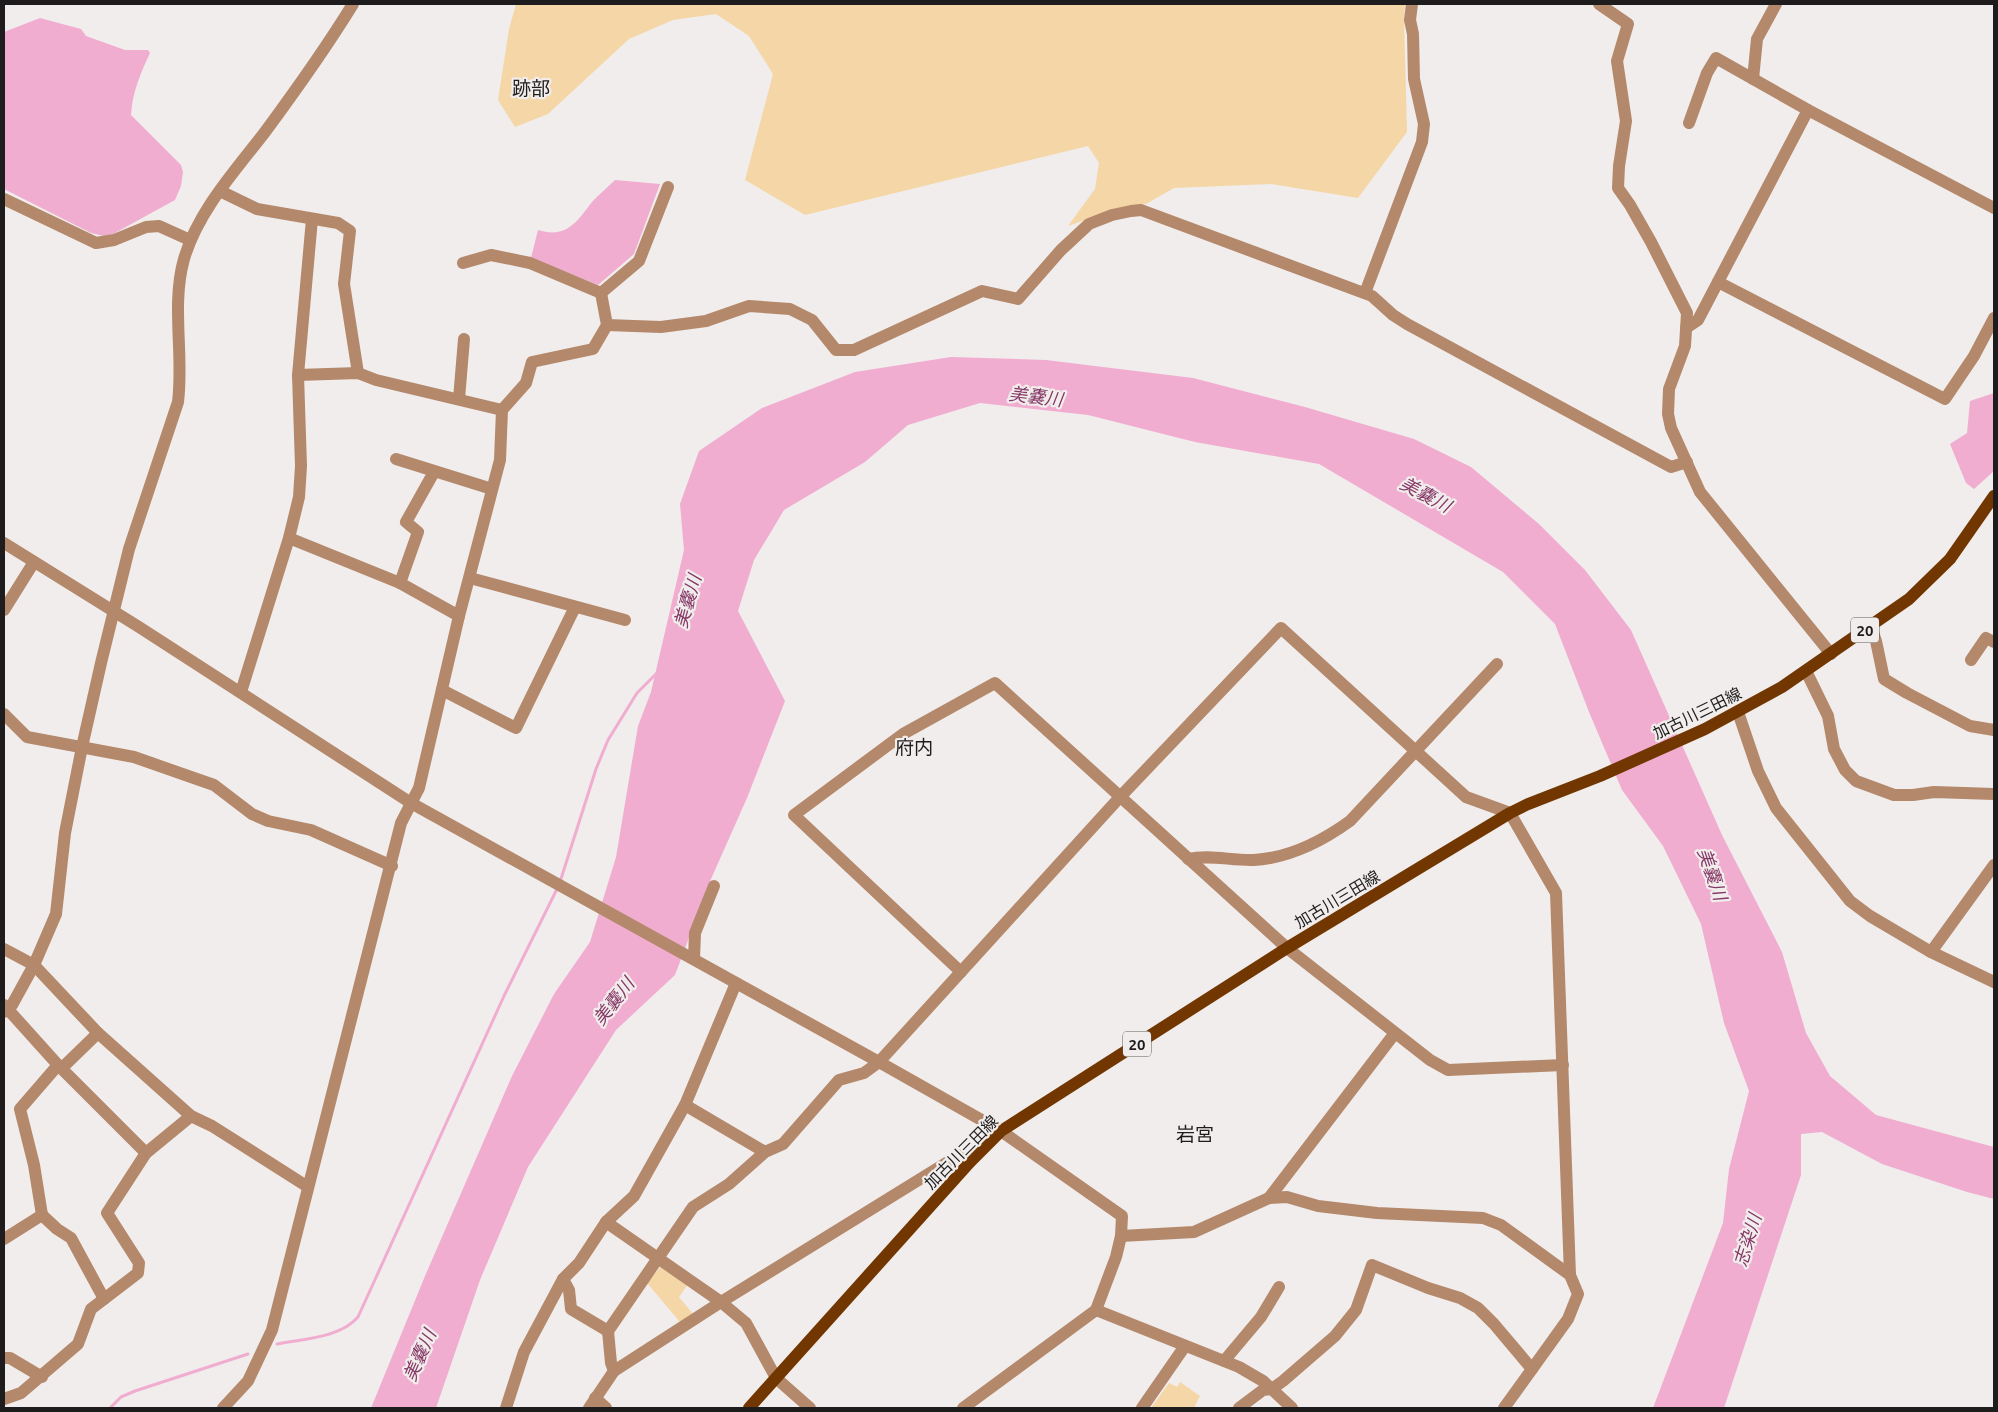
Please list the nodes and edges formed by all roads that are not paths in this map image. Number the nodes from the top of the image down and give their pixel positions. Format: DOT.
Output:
graph roads {
  1 [pos="353,4"];
  2 [pos="1412,4"];
  3 [pos="1599,4"];
  4 [pos="1776,4"];
  5 [pos="1753,79"];
  6 [pos="1808,110"];
  7 [pos="1689,123"];
  8 [pos="668,187"];
  9 [pos="220,191"];
  10 [pos="4,199"];
  11 [pos="1994,208"];
  12 [pos="312,219"];
  13 [pos="190,240"];
  14 [pos="463,263"];
  15 [pos="1718,282"];
  16 [pos="601,293"];
  17 [pos="1365,293"];
  18 [pos="1994,318"];
  19 [pos="607,325"];
  20 [pos="1686,328"];
  21 [pos="464,338"];
  22 [pos="358,373"];
  23 [pos="298,375"];
  24 [pos="459,399"];
  25 [pos="502,410"];
  26 [pos="396,458"];
  27 [pos="1687,462"];
  28 [pos="434,472"];
  29 [pos="492,489"];
  30 [pos="1994,496"];
  31 [pos="288,538"];
  32 [pos="4,543"];
  33 [pos="34,562"];
  34 [pos="470,578"];
  35 [pos="400,583"];
  36 [pos="575,607"];
  37 [pos="4,610"];
  38 [pos="114,612"];
  39 [pos="459,616"];
  40 [pos="625,620"];
  41 [pos="1870,627"];
  42 [pos="1994,642"];
  43 [pos="1830,654"];
  44 [pos="1971,660"];
  45 [pos="1497,664"];
  46 [pos="1806,671"];
  47 [pos="442,690"];
  48 [pos="242,692"];
  49 [pos="1738,712"];
  50 [pos="4,714"];
  51 [pos="1994,730"];
  52 [pos="82,747"];
  53 [pos="1417,752"];
  54 [pos="1994,794"];
  55 [pos="1120,797"];
  56 [pos="410,803"];
  57 [pos="1510,813"];
  58 [pos="1188,859"];
  59 [pos="1994,865"];
  60 [pos="392,866"];
  61 [pos="714,886"];
  62 [pos="1287,948"];
  63 [pos="4,949"];
  64 [pos="1930,952"];
  65 [pos="694,959"];
  66 [pos="34,965"];
  67 [pos="961,972"];
  68 [pos="1994,982"];
  69 [pos="736,983"];
  70 [pos="5,1009"];
  71 [pos="98,1033"];
  72 [pos="1394,1033"];
  73 [pos="879,1062"];
  74 [pos="1563,1065"];
  75 [pos="60,1066"];
  76 [pos="685,1105"];
  77 [pos="191,1116"];
  78 [pos="1001,1131"];
  79 [pos="765,1152"];
  80 [pos="146,1154"];
  81 [pos="970,1162"];
  82 [pos="308,1187"];
  83 [pos="1270,1198"];
  84 [pos="42,1215"];
  85 [pos="606,1222"];
  86 [pos="1121,1236"];
  87 [pos="4,1239"];
  88 [pos="658,1259"];
  89 [pos="1570,1276"];
  90 [pos="563,1279"];
  91 [pos="1279,1287"];
  92 [pos="104,1299"];
  93 [pos="721,1302"];
  94 [pos="1096,1310"];
  95 [pos="608,1331"];
  96 [pos="1185,1346"];
  97 [pos="4,1358"];
  98 [pos="1224,1361"];
  99 [pos="1532,1369"];
  100 [pos="614,1371"];
  101 [pos="42,1377"];
  102 [pos="776,1378"];
  103 [pos="1272,1389"];
  104 [pos="4,1399"];
  105 [pos="592,1403"];
  106 [pos="223,1408"];
  107 [pos="506,1408"];
  108 [pos="606,1408"];
  109 [pos="748,1408"];
  110 [pos="810,1408"];
  111 [pos="963,1408"];
  112 [pos="1142,1408"];
  113 [pos="1238,1408"];
  114 [pos="1292,1408"];
  115 [pos="1504,1408"];
  1 -- 9 [label="street"];
  2 -- 17 [label="street"];
  3 -- 20 [label="street"];
  4 -- 5 [label="street"];
  5 -- 6 [label="street"];
  5 -- 7 [label="street"];
  6 -- 11 [label="street"];
  6 -- 15 [label="street"];
  8 -- 16 [label="street"];
  9 -- 12 [label="street"];
  9 -- 13 [label="street"];
  10 -- 13 [label="street"];
  12 -- 22 [label="street"];
  12 -- 23 [label="street"];
  13 -- 38 [label="street"];
  14 -- 16 [label="street"];
  15 -- 18 [label="street"];
  15 -- 20 [label="street"];
  16 -- 19 [label="street"];
  17 -- 19 [label="street"];
  17 -- 27 [label="street"];
  19 -- 25 [label="street"];
  20 -- 27 [label="street"];
  21 -- 24 [label="street"];
  22 -- 23 [label="street"];
  22 -- 24 [label="street"];
  23 -- 31 [label="street"];
  24 -- 25 [label="street"];
  25 -- 29 [label="street"];
  26 -- 28 [label="street"];
  27 -- 43 [label="street"];
  28 -- 29 [label="street"];
  28 -- 35 [label="street"];
  29 -- 34 [label="street"];
  30 -- 41 [label="main road, 加古川三田線 / 20"];
  31 -- 35 [label="street"];
  31 -- 48 [label="street"];
  32 -- 33 [label="street"];
  33 -- 37 [label="street"];
  33 -- 38 [label="street"];
  34 -- 36 [label="street"];
  34 -- 39 [label="street"];
  35 -- 39 [label="street"];
  36 -- 40 [label="street"];
  36 -- 47 [label="street"];
  38 -- 48 [label="street"];
  38 -- 52 [label="street"];
  39 -- 47 [label="street"];
  41 -- 43 [label="main road, 加古川三田線 / 20"];
  41 -- 51 [label="street"];
  42 -- 44 [label="street"];
  43 -- 46 [label="main road, 加古川三田線 / 20"];
  45 -- 53 [label="street"];
  46 -- 49 [label="main road, 加古川三田線 / 20"];
  46 -- 54 [label="street"];
  47 -- 56 [label="street"];
  48 -- 56 [label="street"];
  49 -- 57 [label="main road, 加古川三田線 / 20"];
  49 -- 64 [label="street"];
  50 -- 52 [label="street"];
  52 -- 60 [label="street"];
  52 -- 66 [label="street"];
  53 -- 55 [label="street"];
  53 -- 57 [label="street"];
  53 -- 58 [label="street"];
  55 -- 58 [label="street"];
  55 -- 67 [label="street"];
  55 -- 67 [label="street"];
  56 -- 60 [label="street"];
  56 -- 65 [label="street"];
  57 -- 62 [label="main road, 加古川三田線 / 20"];
  57 -- 74 [label="street"];
  58 -- 62 [label="street"];
  59 -- 64 [label="street"];
  60 -- 82 [label="street"];
  61 -- 65 [label="street"];
  62 -- 72 [label="street"];
  62 -- 78 [label="main road, 加古川三田線 / 20"];
  63 -- 66 [label="street"];
  64 -- 68 [label="street"];
  65 -- 69 [label="street"];
  66 -- 70 [label="street"];
  66 -- 71 [label="street"];
  67 -- 73 [label="street"];
  69 -- 73 [label="street"];
  69 -- 76 [label="street"];
  70 -- 75 [label="street"];
  71 -- 75 [label="street"];
  71 -- 77 [label="street"];
  72 -- 74 [label="street"];
  72 -- 83 [label="street"];
  73 -- 78 [label="street"];
  73 -- 79 [label="street"];
  74 -- 89 [label="street"];
  75 -- 80 [label="street"];
  75 -- 84 [label="street"];
  76 -- 79 [label="street"];
  76 -- 85 [label="street"];
  77 -- 80 [label="street"];
  77 -- 82 [label="street"];
  78 -- 81 [label="main road, 加古川三田線 / 20"];
  78 -- 86 [label="street"];
  79 -- 88 [label="street"];
  80 -- 92 [label="street"];
  81 -- 93 [label="street"];
  81 -- 102 [label="main road, 加古川三田線 / 20"];
  82 -- 106 [label="street"];
  83 -- 86 [label="street"];
  83 -- 89 [label="street"];
  84 -- 87 [label="street"];
  84 -- 92 [label="street"];
  85 -- 88 [label="street"];
  85 -- 90 [label="street"];
  86 -- 94 [label="street"];
  88 -- 93 [label="street"];
  88 -- 95 [label="street"];
  89 -- 99 [label="street"];
  90 -- 95 [label="street"];
  90 -- 107 [label="street"];
  91 -- 98 [label="street"];
  92 -- 101 [label="street"];
  93 -- 100 [label="street"];
  93 -- 102 [label="street"];
  94 -- 96 [label="street"];
  94 -- 111 [label="street"];
  95 -- 100 [label="street"];
  96 -- 98 [label="street"];
  96 -- 112 [label="street"];
  97 -- 101 [label="street"];
  98 -- 103 [label="street"];
  99 -- 103 [label="street"];
  99 -- 115 [label="street"];
  100 -- 105 [label="street"];
  101 -- 104 [label="street"];
  102 -- 109 [label="main road, 加古川三田線 / 20"];
  102 -- 110 [label="street"];
  103 -- 113 [label="street"];
  103 -- 114 [label="street"];
  105 -- 108 [label="street"];
}
